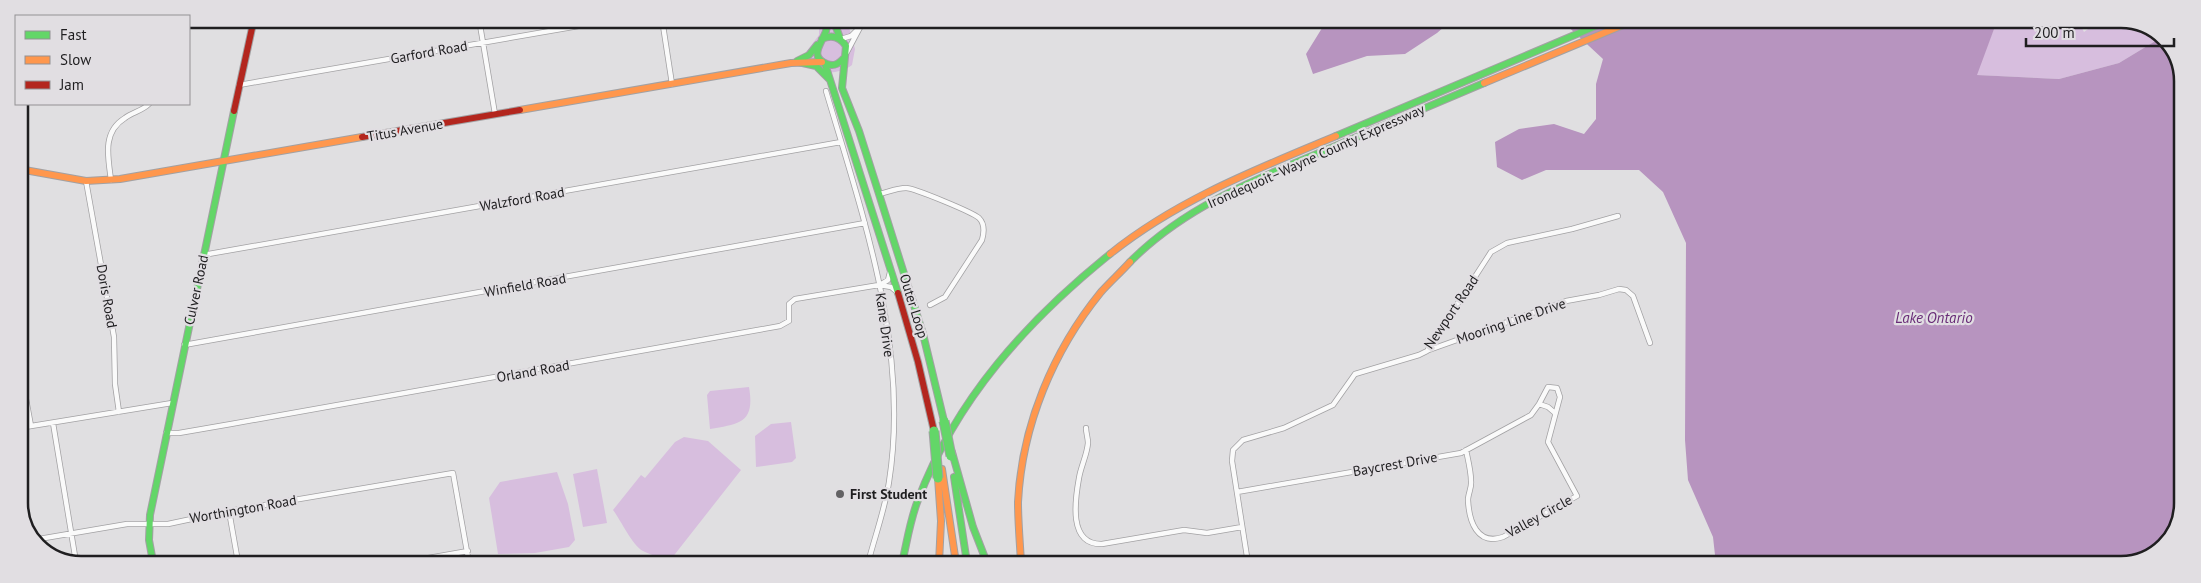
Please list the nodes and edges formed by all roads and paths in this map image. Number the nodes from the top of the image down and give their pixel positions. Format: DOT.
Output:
graph roads {
  1 [pos="252,28"];
  2 [pos="480,28"];
  3 [pos="568,28"];
  4 [pos="663,28"];
  5 [pos="826,28"];
  6 [pos="835,28"];
  7 [pos="858,28"];
  8 [pos="860,28"];
  9 [pos="1593,28"];
  10 [pos="1614,28"];
  11 [pos="840,39"];
  12 [pos="819,42"];
  13 [pos="483,43"];
  14 [pos="846,55"];
  15 [pos="1523,62"];
  16 [pos="795,63"];
  17 [pos="823,63"];
  18 [pos="672,84"];
  19 [pos="239,85"];
  20 [pos="830,90"];
  21 [pos="149,105"];
  22 [pos="495,114"];
  23 [pos="841,142"];
  24 [pos="222,161"];
  25 [pos="28,171"];
  26 [pos="112,180"];
  27 [pos="86,181"];
  28 [pos="879,194"];
  29 [pos="1618,216"];
  30 [pos="865,223"];
  31 [pos="203,255"];
  32 [pos="890,269"];
  33 [pos="879,285"];
  34 [pos="898,293"];
  35 [pos="930,305"];
  36 [pos="1650,342"];
  37 [pos="184,345"];
  38 [pos="1427,351"];
  39 [pos="1560,393"];
  40 [pos="172,403"];
  41 [pos="1540,404"];
  42 [pos="28,410"];
  43 [pos="120,412"];
  44 [pos="1555,413"];
  45 [pos="52,423"];
  46 [pos="28,426"];
  47 [pos="31,426"];
  48 [pos="1086,428"];
  49 [pos="934,431"];
  50 [pos="166,433"];
  51 [pos="1466,450"];
  52 [pos="952,454"];
  53 [pos="1237,492"];
  54 [pos="230,511"];
  55 [pos="149,525"];
  56 [pos="1242,527"];
  57 [pos="71,534"];
  58 [pos="42,539"];
  59 [pos="468,551"];
  60 [pos="75,555"];
  61 [pos="152,556"];
  62 [pos="237,556"];
  63 [pos="437,556"];
  64 [pos="469,556"];
  65 [pos="870,556"];
  66 [pos="904,556"];
  67 [pos="939,556"];
  68 [pos="955,556"];
  69 [pos="966,556"];
  70 [pos="985,556"];
  71 [pos="1020,556"];
  72 [pos="1247,556"];
  1 -- 19 [label="main road, Culver Road"];
  2 -- 13 [label="street"];
  3 -- 13 [label="street, Garford Road"];
  4 -- 18 [label="street"];
  5 -- 12 [label="main road"];
  6 -- 11 [label="main road"];
  7 -- 11 [label="street"];
  8 -- 14 [label="street"];
  9 -- 15 [label="main road"];
  10 -- 15 [label="main road, Irondequoit–Wayne County Expressway"];
  11 -- 12 [label="main road"];
  11 -- 14 [label="main road"];
  12 -- 16 [label="main road, Titus Avenue"];
  12 -- 17 [label="main road"];
  13 -- 19 [label="street, Garford Road"];
  13 -- 22 [label="street"];
  14 -- 17 [label="main road"];
  14 -- 28 [label="main road, Outer Loop"];
  15 -- 66 [label="main road, Irondequoit–Wayne County Expressway"];
  15 -- 71 [label="main road, Irondequoit–Wayne County Expressway"];
  16 -- 17 [label="main road, Titus Avenue"];
  16 -- 18 [label="main road, Titus Avenue"];
  16 -- 20 [label="main road"];
  17 -- 20 [label="main road, Outer Loop"];
  18 -- 22 [label="main road, Titus Avenue"];
  19 -- 24 [label="main road, Culver Road"];
  20 -- 23 [label="street, Kane Drive"];
  20 -- 32 [label="main road, Outer Loop"];
  21 -- 26 [label="street"];
  22 -- 24 [label="main road, Titus Avenue"];
  23 -- 30 [label="street, Kane Drive"];
  23 -- 31 [label="street, Walzford Road"];
  24 -- 26 [label="main road, Titus Avenue"];
  24 -- 31 [label="main road, Culver Road"];
  25 -- 27 [label="main road, Titus Avenue"];
  26 -- 27 [label="main road, Titus Avenue"];
  27 -- 43 [label="street, Doris Road"];
  28 -- 35 [label="street"];
  28 -- 52 [label="main road, Outer Loop, bridge"];
  29 -- 38 [label="street, Newport Road"];
  30 -- 33 [label="street, Kane Drive"];
  30 -- 37 [label="street, Winfield Road"];
  31 -- 37 [label="main road, Culver Road"];
  32 -- 33 [label="street"];
  32 -- 34 [label="main road, Outer Loop"];
  33 -- 34 [label="street"];
  33 -- 50 [label="street, Orland Road"];
  33 -- 65 [label="street, Kane Drive"];
  34 -- 49 [label="main road, Outer Loop"];
  36 -- 38 [label="street, Mooring Line Drive"];
  37 -- 40 [label="main road, Culver Road"];
  38 -- 53 [label="street, Newport Road"];
  39 -- 41 [label="street, Baycrest Drive"];
  39 -- 44 [label="street, Valley Circle"];
  40 -- 43 [label="street"];
  40 -- 50 [label="main road, Culver Road"];
  41 -- 44 [label="street"];
  41 -- 51 [label="street, Baycrest Drive"];
  42 -- 47 [label="street"];
  43 -- 45 [label="street"];
  44 -- 51 [label="street, Valley Circle"];
  45 -- 47 [label="street"];
  45 -- 57 [label="street"];
  46 -- 47 [label="street"];
  48 -- 56 [label="street"];
  49 -- 67 [label="main road, bridge"];
  49 -- 68 [label="main road, Outer Loop, bridge"];
  50 -- 55 [label="main road, Culver Road"];
  51 -- 53 [label="street, Baycrest Drive"];
  52 -- 69 [label="main road, Outer Loop"];
  52 -- 70 [label="main road"];
  53 -- 56 [label="street, Newport Road"];
  54 -- 55 [label="street, Worthington Road"];
  54 -- 59 [label="street, Worthington Road"];
  54 -- 62 [label="street"];
  55 -- 57 [label="street, Worthington Road"];
  55 -- 61 [label="main road, Culver Road"];
  56 -- 72 [label="street, Newport Road"];
  57 -- 58 [label="street, Worthington Road"];
  57 -- 60 [label="street"];
  59 -- 63 [label="street"];
  59 -- 64 [label="street"];
}
